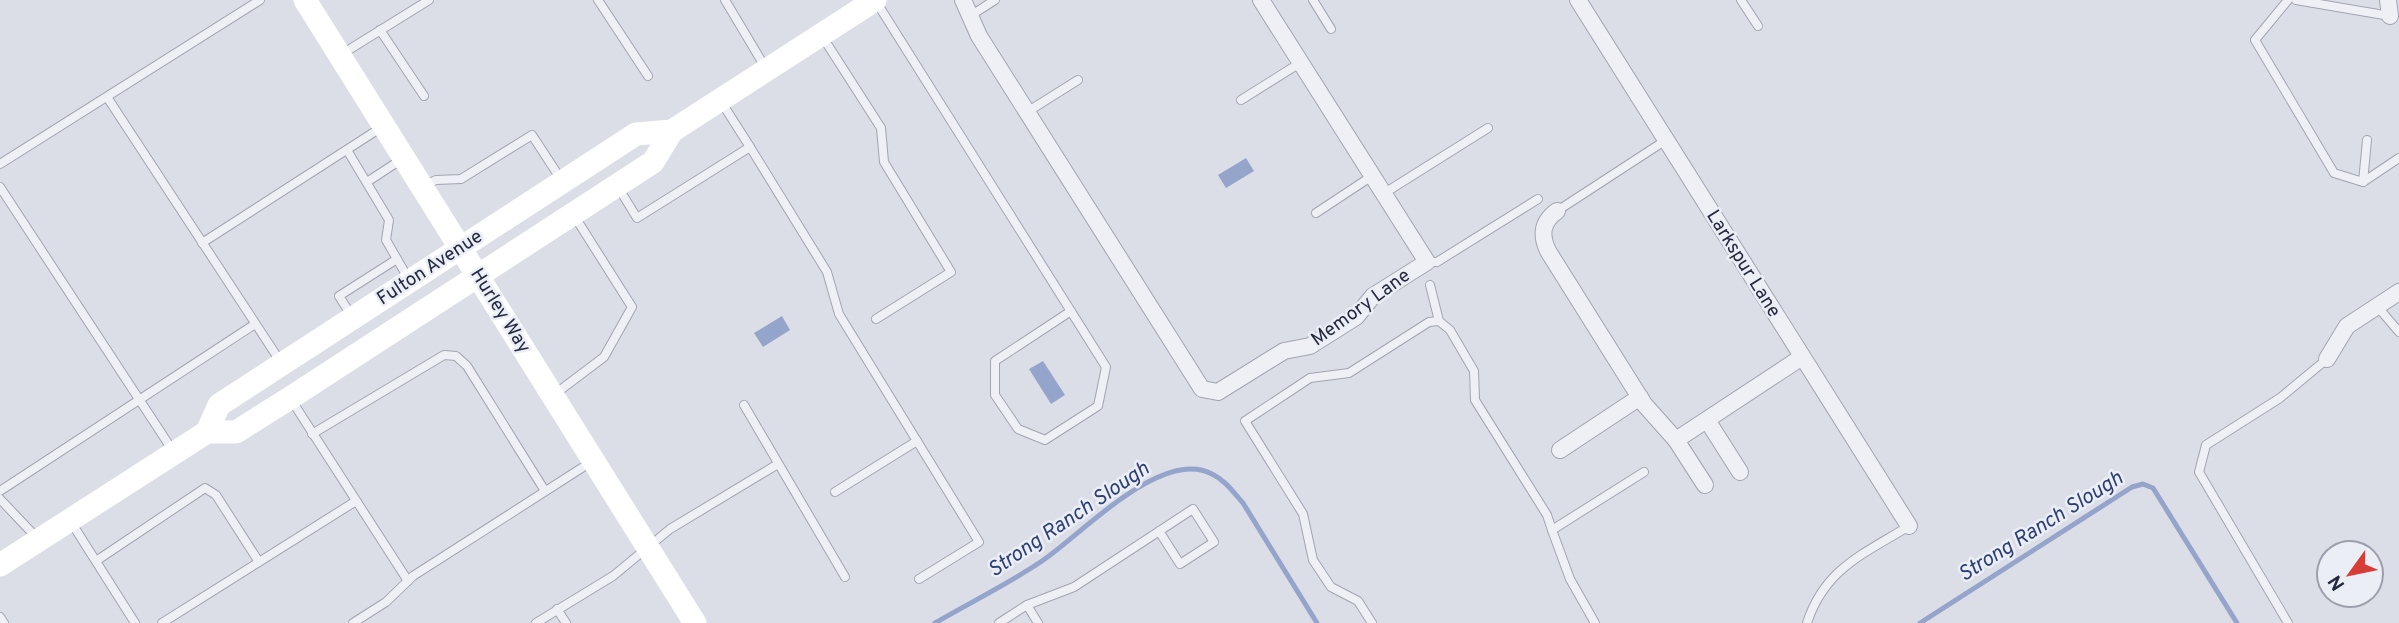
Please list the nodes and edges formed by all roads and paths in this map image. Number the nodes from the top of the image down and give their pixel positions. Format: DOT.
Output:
graph roads {
  1 [pos="260,0"];
  2 [pos="429,0"];
  3 [pos="598,0"];
  4 [pos="725,0"];
  5 [pos="875,0"];
  6 [pos="963,0"];
  7 [pos="995,0"];
  8 [pos="1261,0"];
  9 [pos="1313,0"];
  10 [pos="1578,0"];
  11 [pos="1741,0"];
  12 [pos="2288,0"];
  13 [pos="2296,0"];
  14 [pos="310,2"];
  15 [pos="2389,8"];
  16 [pos="970,16"];
  17 [pos="1758,26"];
  18 [pos="1331,29"];
  19 [pos="380,30"];
  20 [pos="822,35"];
  21 [pos="340,55"];
  22 [pos="1300,63"];
  23 [pos="766,69"];
  24 [pos="648,76"];
  25 [pos="1078,80"];
  26 [pos="424,96"];
  27 [pos="107,97"];
  28 [pos="720,100"];
  29 [pos="1241,100"];
  30 [pos="1027,112"];
  31 [pos="384,126"];
  32 [pos="1488,128"];
  33 [pos="672,131"];
  34 [pos="1666,139"];
  35 [pos="2367,140"];
  36 [pos="750,147"];
  37 [pos="347,149"];
  38 [pos="404,157"];
  39 [pos="2399,158"];
  40 [pos="0,164"];
  41 [pos="1372,176"];
  42 [pos="563,182"];
  43 [pos="2363,182"];
  44 [pos="367,183"];
  45 [pos="617,185"];
  46 [pos="0,187"];
  47 [pos="422,187"];
  48 [pos="1383,194"];
  49 [pos="1538,199"];
  50 [pos="1557,211"];
  51 [pos="573,213"];
  52 [pos="1316,213"];
  53 [pos="202,243"];
  54 [pos="460,248"];
  55 [pos="397,259"];
  56 [pos="1427,262"];
  57 [pos="478,275"];
  58 [pos="410,281"];
  59 [pos="1430,285"];
  60 [pos="2399,292"];
  61 [pos="2377,306"];
  62 [pos="1071,311"];
  63 [pos="353,318"];
  64 [pos="876,319"];
  65 [pos="1439,321"];
  66 [pos="255,324"];
  67 [pos="2399,332"];
  68 [pos="1802,357"];
  69 [pos="2327,359"];
  70 [pos="282,364"];
  71 [pos="552,396"];
  72 [pos="1640,397"];
  73 [pos="290,398"];
  74 [pos="141,400"];
  75 [pos="744,405"];
  76 [pos="1707,420"];
  77 [pos="207,432"];
  78 [pos="312,434"];
  79 [pos="1676,440"];
  80 [pos="917,441"];
  81 [pos="1560,450"];
  82 [pos="174,453"];
  83 [pos="593,461"];
  84 [pos="778,464"];
  85 [pos="1644,472"];
  86 [pos="1740,472"];
  87 [pos="1705,485"];
  88 [pos="0,491"];
  89 [pos="545,491"];
  90 [pos="835,492"];
  91 [pos="0,499"];
  92 [pos="356,501"];
  93 [pos="70,520"];
  94 [pos="1909,526"];
  95 [pos="1552,530"];
  96 [pos="1159,531"];
  97 [pos="39,540"];
  98 [pos="648,548"];
  99 [pos="96,561"];
  100 [pos="260,562"];
  101 [pos="0,565"];
  102 [pos="845,577"];
  103 [pos="919,579"];
  104 [pos="408,581"];
  105 [pos="1027,605"];
  106 [pos="557,609"];
  107 [pos="0,617"];
  108 [pos="4,623"];
  109 [pos="135,623"];
  110 [pos="162,623"];
  111 [pos="353,623"];
  112 [pos="536,623"];
  113 [pos="566,623"];
  114 [pos="695,623"];
  115 [pos="999,623"];
  116 [pos="1038,623"];
  117 [pos="1372,623"];
  118 [pos="1595,623"];
  119 [pos="1807,623"];
  120 [pos="2288,623"];
  1 -- 27 [label="lane"];
  2 -- 19 [label="lane"];
  3 -- 24 [label="lane"];
  4 -- 23 [label="lane"];
  5 -- 20 [label="main road, Fulton Avenue"];
  5 -- 62 [label="lane"];
  6 -- 16 [label="street, Memory Lane"];
  7 -- 16 [label="lane"];
  8 -- 22 [label="street, Memory Lane"];
  9 -- 18 [label="lane"];
  10 -- 34 [label="street, Larkspur Lane"];
  11 -- 17 [label="lane"];
  12 -- 43 [label="lane"];
  13 -- 15 [label="lane"];
  14 -- 21 [label="main road, Hurley Way"];
  16 -- 30 [label="street, Memory Lane"];
  19 -- 21 [label="lane"];
  19 -- 26 [label="lane"];
  20 -- 23 [label="main road, Fulton Avenue"];
  20 -- 64 [label="lane"];
  21 -- 31 [label="main road, Hurley Way"];
  22 -- 29 [label="lane"];
  22 -- 41 [label="street, Memory Lane"];
  23 -- 28 [label="main road, Fulton Avenue"];
  25 -- 30 [label="lane"];
  27 -- 40 [label="lane"];
  27 -- 53 [label="lane"];
  28 -- 33 [label="main road, Fulton Avenue"];
  28 -- 36 [label="lane"];
  30 -- 56 [label="street, Memory Lane"];
  31 -- 37 [label="lane"];
  31 -- 38 [label="main road, Hurley Way"];
  32 -- 48 [label="lane"];
  33 -- 42 [label="main road, Fulton Avenue"];
  33 -- 45 [label="main road, Fulton Avenue"];
  34 -- 50 [label="lane"];
  34 -- 68 [label="street, Larkspur Lane"];
  35 -- 43 [label="lane"];
  36 -- 45 [label="lane"];
  36 -- 80 [label="lane"];
  37 -- 44 [label="lane"];
  37 -- 53 [label="lane"];
  38 -- 44 [label="lane"];
  38 -- 47 [label="main road, Hurley Way"];
  39 -- 43 [label="lane"];
  41 -- 48 [label="street, Memory Lane"];
  41 -- 52 [label="lane"];
  42 -- 47 [label="lane"];
  42 -- 54 [label="main road, Fulton Avenue"];
  44 -- 55 [label="lane"];
  45 -- 51 [label="main road, Fulton Avenue"];
  46 -- 74 [label="lane"];
  47 -- 54 [label="main road, Hurley Way"];
  48 -- 56 [label="street, Memory Lane"];
  49 -- 56 [label="lane"];
  50 -- 72 [label="street"];
  51 -- 57 [label="main road, Fulton Avenue"];
  51 -- 71 [label="lane"];
  53 -- 66 [label="lane"];
  54 -- 57 [label="main road, Hurley Way"];
  54 -- 58 [label="main road, Fulton Avenue"];
  55 -- 58 [label="lane"];
  55 -- 63 [label="lane"];
  57 -- 71 [label="main road, Hurley Way"];
  57 -- 73 [label="main road, Fulton Avenue"];
  58 -- 63 [label="main road, Fulton Avenue"];
  59 -- 65 [label="lane"];
  60 -- 61 [label="street"];
  61 -- 67 [label="lane"];
  61 -- 69 [label="street"];
  62 -- 62 [label="lane"];
  63 -- 70 [label="main road, Fulton Avenue"];
  65 -- 95 [label="lane"];
  65 -- 117 [label="lane"];
  66 -- 70 [label="lane"];
  66 -- 74 [label="lane"];
  68 -- 76 [label="street"];
  68 -- 94 [label="street, Larkspur Lane"];
  69 -- 120 [label="lane"];
  70 -- 77 [label="main road, Fulton Avenue"];
  71 -- 83 [label="main road, Hurley Way"];
  72 -- 79 [label="street"];
  72 -- 81 [label="street"];
  73 -- 77 [label="main road, Fulton Avenue"];
  73 -- 78 [label="lane"];
  74 -- 82 [label="lane"];
  74 -- 88 [label="lane"];
  75 -- 84 [label="lane"];
  76 -- 79 [label="street"];
  76 -- 86 [label="street"];
  77 -- 82 [label="main road, Fulton Avenue"];
  78 -- 89 [label="lane"];
  78 -- 92 [label="lane"];
  79 -- 87 [label="street"];
  80 -- 90 [label="lane"];
  80 -- 103 [label="lane"];
  82 -- 93 [label="main road, Fulton Avenue"];
  83 -- 89 [label="lane"];
  83 -- 98 [label="main road, Hurley Way"];
  84 -- 98 [label="lane"];
  84 -- 102 [label="lane"];
  85 -- 95 [label="lane"];
  89 -- 104 [label="lane"];
  91 -- 97 [label="lane"];
  92 -- 100 [label="lane"];
  92 -- 104 [label="lane"];
  93 -- 97 [label="main road, Fulton Avenue"];
  93 -- 99 [label="lane"];
  94 -- 119 [label="lane"];
  95 -- 118 [label="lane"];
  96 -- 96 [label="lane"];
  96 -- 105 [label="lane"];
  97 -- 101 [label="main road, Fulton Avenue"];
  98 -- 106 [label="lane"];
  98 -- 114 [label="main road, Hurley Way"];
  99 -- 100 [label="lane"];
  99 -- 109 [label="lane"];
  100 -- 110 [label="lane"];
  104 -- 111 [label="lane"];
  105 -- 115 [label="lane"];
  105 -- 116 [label="lane"];
  106 -- 112 [label="lane"];
  106 -- 113 [label="lane"];
  107 -- 108 [label="lane"];
}
